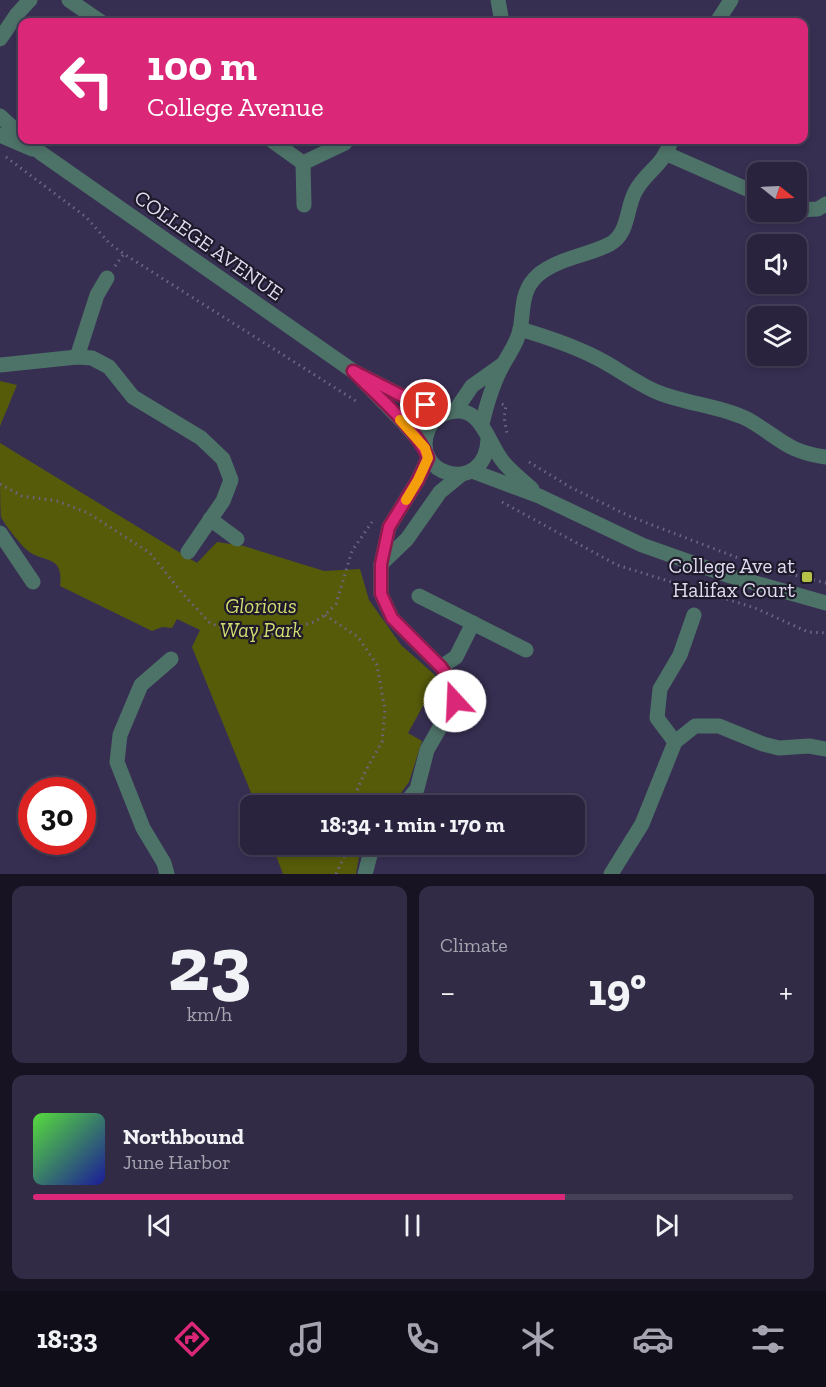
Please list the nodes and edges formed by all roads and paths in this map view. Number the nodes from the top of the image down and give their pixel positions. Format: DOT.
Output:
graph roads {
  1 [pos="30,0"];
  2 [pos="69,0"];
  3 [pos="498,0"];
  4 [pos="731,0"];
  5 [pos="96,18"];
  6 [pos="501,18"];
  7 [pos="720,18"];
  8 [pos="0,39"];
  9 [pos="0,116"];
  10 [pos="18,132"];
  11 [pos="0,135"];
  12 [pos="18,143"];
  13 [pos="20,144"];
  14 [pos="30,144"];
  15 [pos="277,144"];
  16 [pos="341,144"];
  17 [pos="669,147"];
  18 [pos="0,152"];
  19 [pos="40,153"];
  20 [pos="303,163"];
  21 [pos="747,188"];
  22 [pos="826,204"];
  23 [pos="304,205"];
  24 [pos="807,210"];
  25 [pos="107,278"];
  26 [pos="520,329"];
  27 [pos="76,357"];
  28 [pos="503,364"];
  29 [pos="0,365"];
  30 [pos="353,371"];
  31 [pos="489,397"];
  32 [pos="360,404"];
  33 [pos="452,412"];
  34 [pos="482,424"];
  35 [pos="507,436"];
  36 [pos="488,438"];
  37 [pos="427,453"];
  38 [pos="826,457"];
  39 [pos="525,460"];
  40 [pos="467,473"];
  41 [pos="0,484"];
  42 [pos="539,496"];
  43 [pos="495,498"];
  44 [pos="377,515"];
  45 [pos="210,519"];
  46 [pos="0,533"];
  47 [pos="237,539"];
  48 [pos="188,552"];
  49 [pos="381,564"];
  50 [pos="755,564"];
  51 [pos="785,572"];
  52 [pos="33,582"];
  53 [pos="826,583"];
  54 [pos="419,596"];
  55 [pos="826,603"];
  56 [pos="325,615"];
  57 [pos="693,615"];
  58 [pos="473,623"];
  59 [pos="826,633"];
  60 [pos="526,650"];
  61 [pos="171,659"];
  62 [pos="441,667"];
  63 [pos="675,742"];
  64 [pos="826,749"];
  65 [pos="355,795"];
  66 [pos="412,795"];
  67 [pos="345,855"];
  68 [pos="370,855"];
  69 [pos="167,874"];
  70 [pos="336,874"];
  71 [pos="365,874"];
  72 [pos="612,874"];
  1 -- 8 [label="street"];
  2 -- 5 [label="street"];
  3 -- 6 [label="street"];
  4 -- 7 [label="street"];
  9 -- 10 [label="street"];
  11 -- 12 [label="street, COLLEGE AVENUE"];
  13 -- 19 [label="street, COLLEGE AVENUE"];
  14 -- 19 [label="street, COLLEGE AVENUE"];
  15 -- 20 [label="street"];
  16 -- 20 [label="street"];
  17 -- 21 [label="street"];
  17 -- 26 [label="street"];
  18 -- 32 [label="path"];
  19 -- 30 [label="street, COLLEGE AVENUE"];
  20 -- 23 [label="street"];
  22 -- 24 [label="street"];
  25 -- 27 [label="street"];
  26 -- 28 [label="street"];
  26 -- 38 [label="street"];
  27 -- 29 [label="street"];
  27 -- 45 [label="street"];
  28 -- 31 [label="street"];
  28 -- 33 [label="street"];
  30 -- 33 [label="street, COLLEGE AVENUE"];
  30 -- 37 [label="street, COLLEGE AVENUE"];
  31 -- 34 [label="street"];
  31 -- 35 [label="path"];
  33 -- 34 [label="street, COLLEGE AVENUE"];
  33 -- 37 [label="street"];
  34 -- 36 [label="street, COLLEGE AVENUE"];
  36 -- 40 [label="street"];
  36 -- 42 [label="street, COLLEGE AVENUE"];
  37 -- 40 [label="street, COLLEGE AVENUE"];
  37 -- 49 [label="street"];
  39 -- 50 [label="path"];
  40 -- 42 [label="street, COLLEGE AVENUE"];
  40 -- 49 [label="street"];
  41 -- 56 [label="path"];
  42 -- 55 [label="street, COLLEGE AVENUE"];
  43 -- 59 [label="path"];
  44 -- 56 [label="path"];
  45 -- 47 [label="street"];
  45 -- 48 [label="street"];
  46 -- 52 [label="street"];
  49 -- 62 [label="street"];
  51 -- 53 [label="path"];
  54 -- 58 [label="street"];
  56 -- 65 [label="path"];
  57 -- 63 [label="street"];
  58 -- 60 [label="street"];
  58 -- 62 [label="street"];
  61 -- 69 [label="street"];
  62 -- 66 [label="street"];
  63 -- 64 [label="street"];
  63 -- 72 [label="street"];
  67 -- 70 [label="path"];
  68 -- 71 [label="street"];
}
